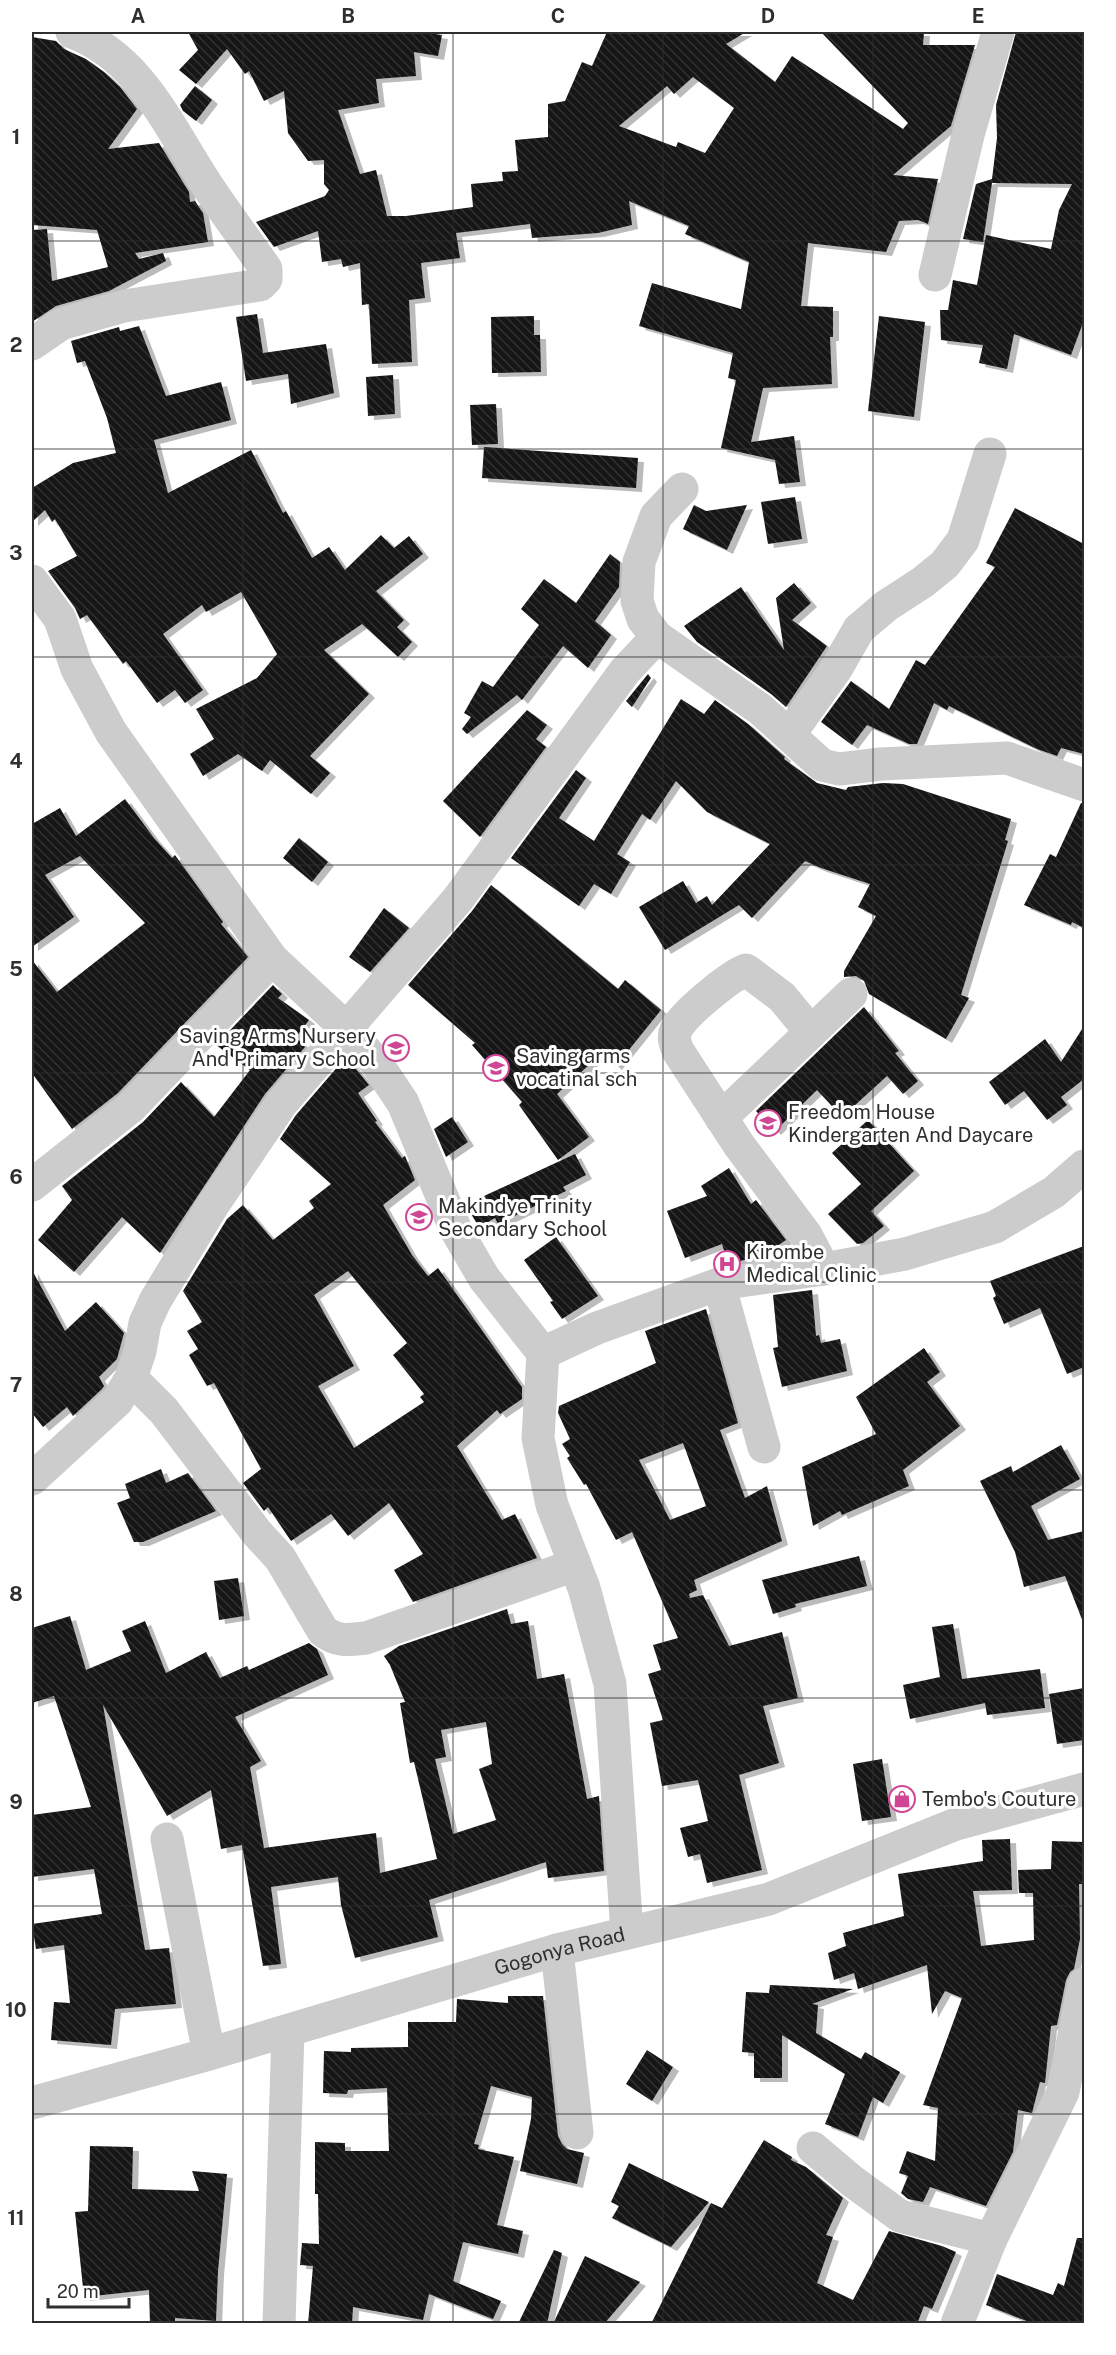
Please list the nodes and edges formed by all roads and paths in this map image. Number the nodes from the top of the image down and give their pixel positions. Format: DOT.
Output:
graph roads {
  1 [pos="72,32"];
  2 [pos="998,32"];
  3 [pos="935,275"];
  4 [pos="32,344"];
  5 [pos="990,454"];
  6 [pos="682,489"];
  7 [pos="32,581"];
  8 [pos="657,637"];
  9 [pos="789,735"];
  10 [pos="1084,785"];
  11 [pos="272,959"];
  12 [pos="851,993"];
  13 [pos="345,1027"];
  14 [pos="811,1032"];
  15 [pos="722,1118"];
  16 [pos="1084,1166"];
  17 [pos="32,1185"];
  18 [pos="824,1269"];
  19 [pos="719,1284"];
  20 [pos="543,1353"];
  21 [pos="131,1378"];
  22 [pos="764,1447"];
  23 [pos="32,1479"];
  24 [pos="575,1564"];
  25 [pos="1084,1789"];
  26 [pos="168,1839"];
  27 [pos="627,1933"];
  28 [pos="557,1950"];
  29 [pos="1084,1984"];
  30 [pos="288,2031"];
  31 [pos="209,2054"];
  32 [pos="1074,2094"];
  33 [pos="32,2103"];
  34 [pos="577,2133"];
  35 [pos="813,2148"];
  36 [pos="991,2239"];
  37 [pos="279,2324"];
  38 [pos="957,2324"];
  1 -- 4 [label="street"];
  2 -- 3 [label="street"];
  5 -- 9 [label="street"];
  6 -- 8 [label="street"];
  7 -- 11 [label="street"];
  8 -- 9 [label="street"];
  8 -- 13 [label="street"];
  9 -- 10 [label="street"];
  11 -- 13 [label="street"];
  11 -- 17 [label="street"];
  12 -- 14 [label="street"];
  13 -- 20 [label="street"];
  13 -- 21 [label="street"];
  14 -- 15 [label="street"];
  14 -- 15 [label="street"];
  15 -- 18 [label="street"];
  16 -- 18 [label="street"];
  18 -- 19 [label="street"];
  19 -- 20 [label="street"];
  19 -- 22 [label="street"];
  20 -- 24 [label="street"];
  21 -- 23 [label="street"];
  21 -- 24 [label="street"];
  24 -- 27 [label="street"];
  25 -- 27 [label="street, Gogonya Road"];
  26 -- 31 [label="street"];
  27 -- 28 [label="street, Gogonya Road"];
  28 -- 30 [label="street, Gogonya Road"];
  28 -- 34 [label="street"];
  29 -- 32 [label="street"];
  30 -- 31 [label="street, Gogonya Road"];
  30 -- 37 [label="street"];
  31 -- 33 [label="street, Gogonya Road"];
  32 -- 36 [label="street"];
  35 -- 36 [label="street"];
  36 -- 38 [label="street"];
}
